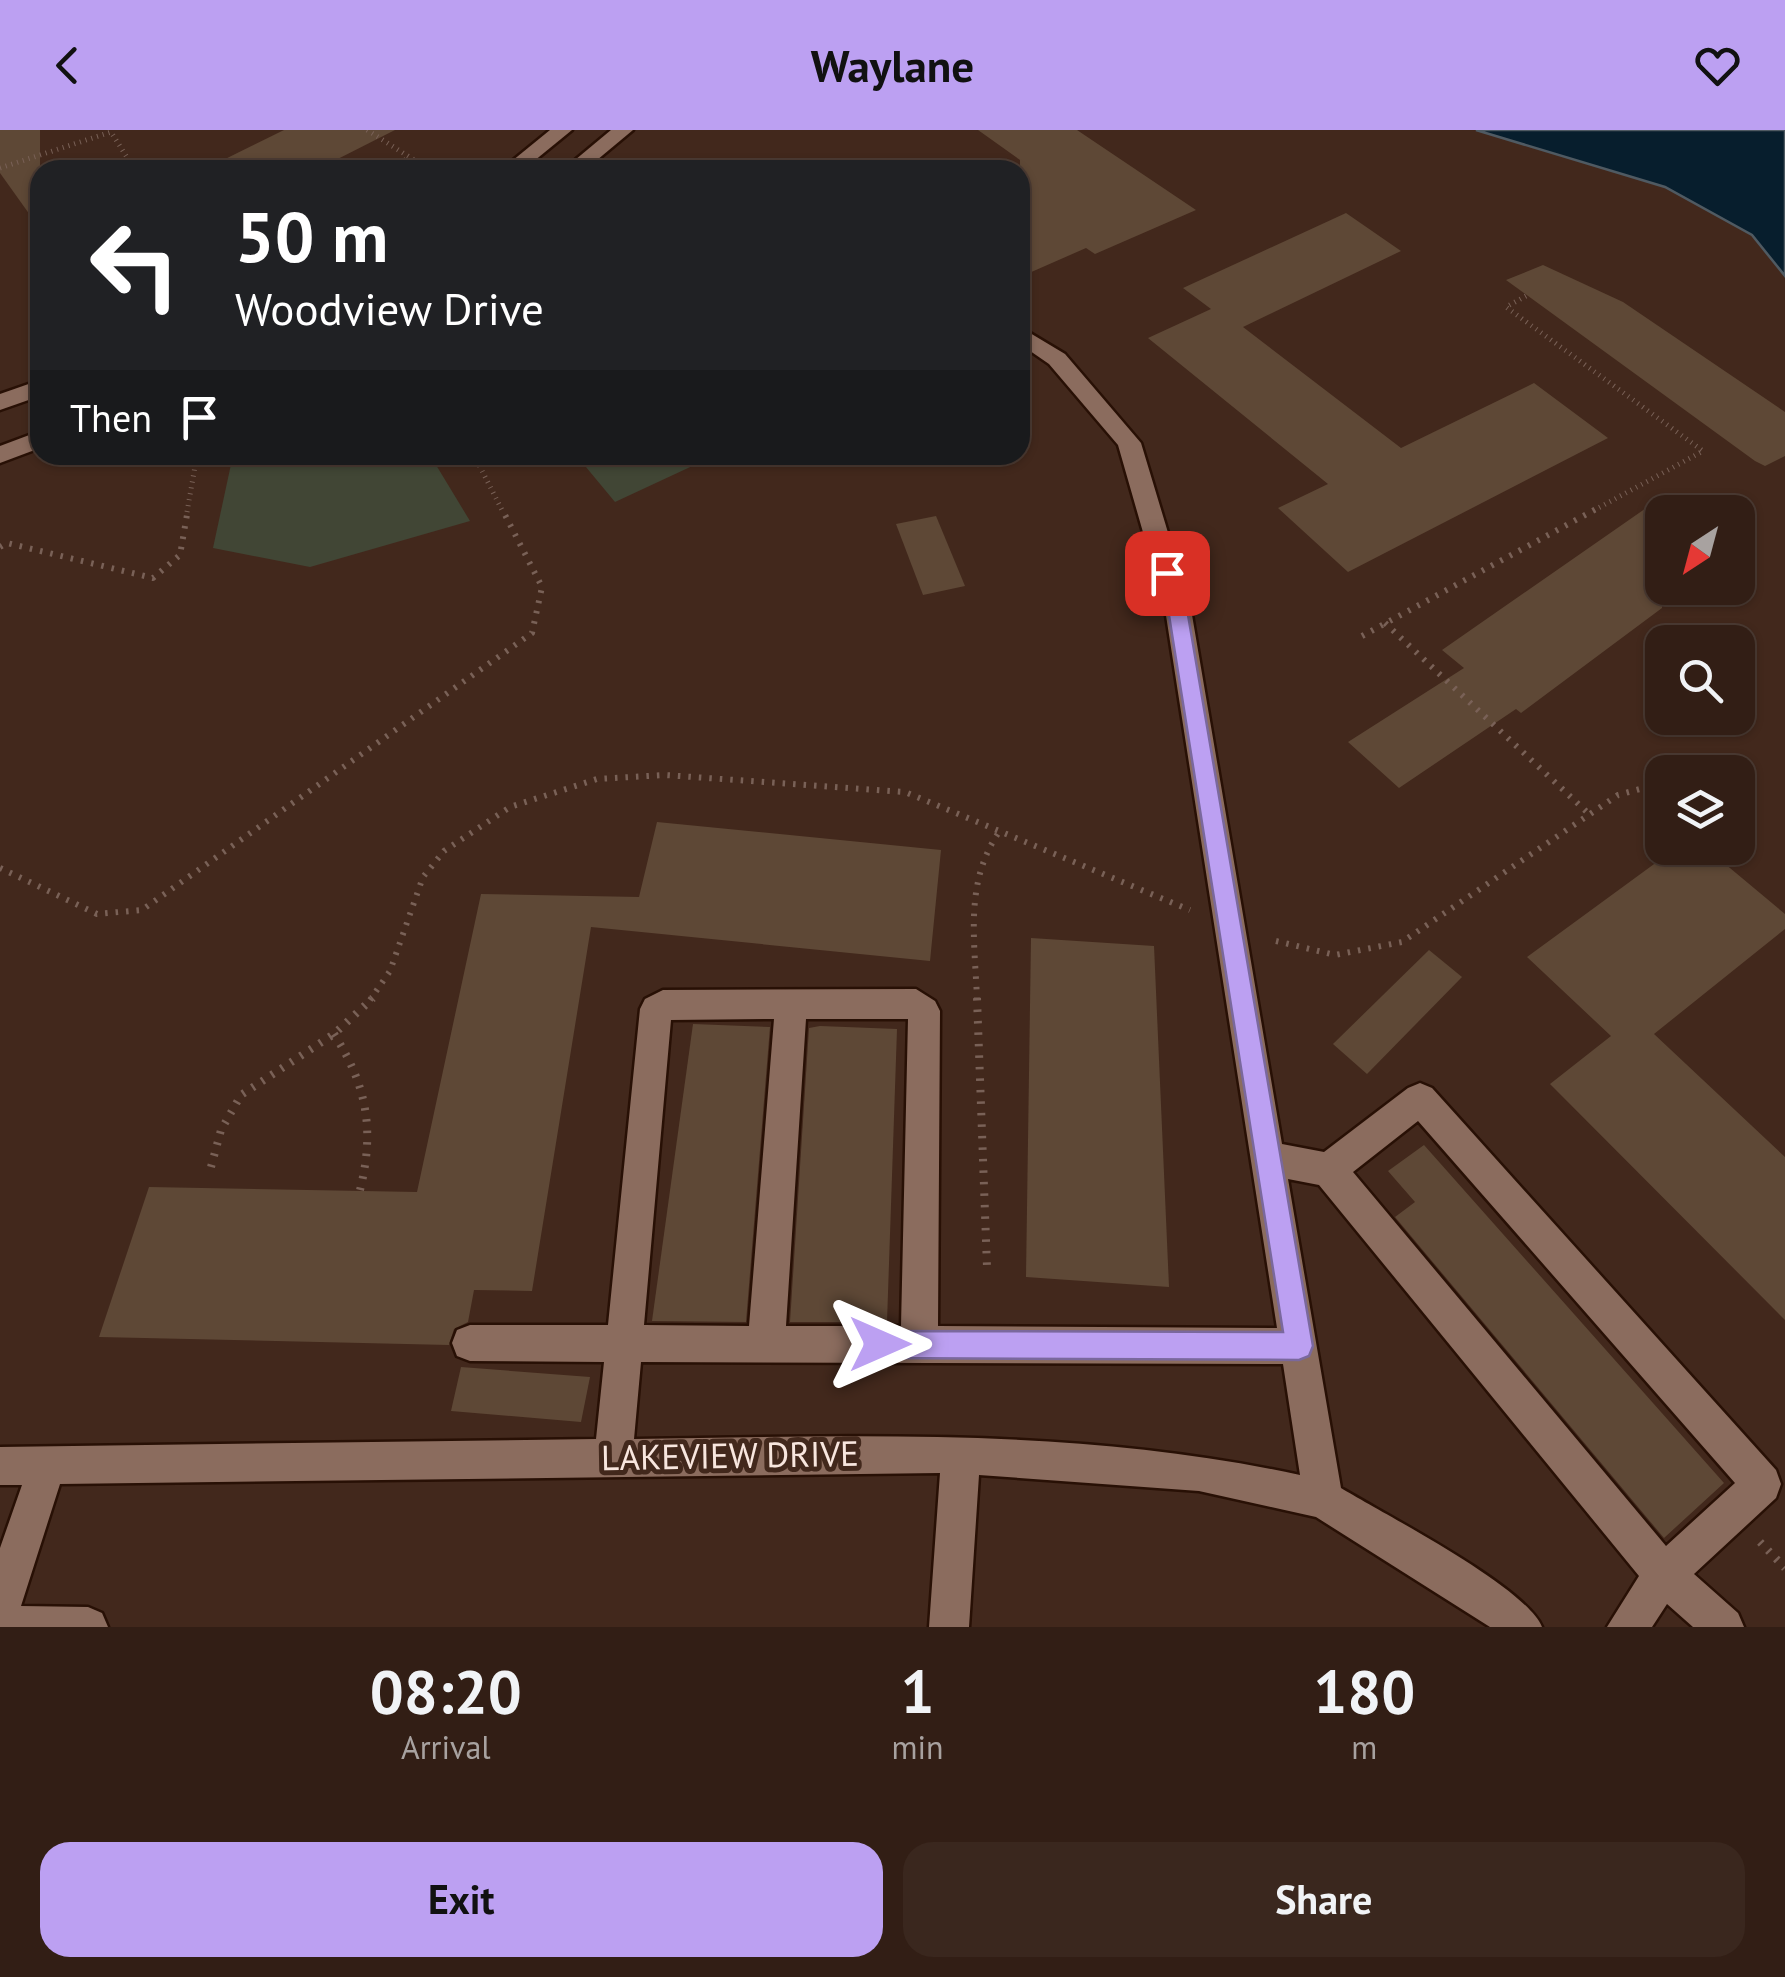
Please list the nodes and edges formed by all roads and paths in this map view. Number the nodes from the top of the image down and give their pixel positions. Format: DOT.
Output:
graph roads {
  1 [pos="367,130"];
  2 [pos="562,130"];
  3 [pos="622,130"];
  4 [pos="410,157"];
  5 [pos="128,160"];
  6 [pos="404,160"];
  7 [pos="415,160"];
  8 [pos="524,160"];
  9 [pos="585,160"];
  10 [pos="0,168"];
  11 [pos="1526,296"];
  12 [pos="1030,341"];
  13 [pos="30,392"];
  14 [pos="6,400"];
  15 [pos="30,427"];
  16 [pos="30,434"];
  17 [pos="30,436"];
  18 [pos="0,442"];
  19 [pos="0,456"];
  20 [pos="195,465"];
  21 [pos="479,465"];
  22 [pos="0,548"];
  23 [pos="1386,623"];
  24 [pos="1362,636"];
  25 [pos="1645,788"];
  26 [pos="1589,814"];
  27 [pos="999,832"];
  28 [pos="0,868"];
  29 [pos="1201,914"];
  30 [pos="1276,941"];
  31 [pos="791,1005"];
  32 [pos="334,1034"];
  33 [pos="1269,1158"];
  34 [pos="212,1166"];
  35 [pos="1329,1170"];
  36 [pos="360,1190"];
  37 [pos="988,1267"];
  38 [pos="470,1343"];
  39 [pos="625,1343"];
  40 [pos="766,1344"];
  41 [pos="919,1344"];
  42 [pos="1299,1346"];
  43 [pos="961,1454"];
  44 [pos="614,1458"];
  45 [pos="48,1464"];
  46 [pos="0,1466"];
  47 [pos="1323,1500"];
  48 [pos="1772,1533"];
  49 [pos="1785,1568"];
  50 [pos="1664,1575"];
  51 [pos="0,1607"];
  52 [pos="0,1626"];
  53 [pos="88,1627"];
  54 [pos="949,1627"];
  55 [pos="1522,1627"];
  56 [pos="1626,1627"];
  57 [pos="1724,1627"];
  1 -- 4 [label="path"];
  2 -- 8 [label="street"];
  3 -- 9 [label="street"];
  4 -- 6 [label="path"];
  4 -- 7 [label="path"];
  5 -- 10 [label="path"];
  11 -- 23 [label="path"];
  12 -- 33 [label="street"];
  13 -- 14 [label="street"];
  14 -- 15 [label="street"];
  16 -- 18 [label="street"];
  17 -- 19 [label="street"];
  20 -- 22 [label="path"];
  21 -- 28 [label="path"];
  23 -- 24 [label="path"];
  23 -- 26 [label="path"];
  25 -- 26 [label="path"];
  26 -- 30 [label="path"];
  27 -- 29 [label="path"];
  27 -- 32 [label="path"];
  27 -- 37 [label="path"];
  31 -- 39 [label="street"];
  31 -- 40 [label="street"];
  31 -- 41 [label="street"];
  32 -- 34 [label="path"];
  32 -- 36 [label="path"];
  33 -- 35 [label="street"];
  33 -- 42 [label="street"];
  35 -- 50 [label="street"];
  35 -- 50 [label="street"];
  38 -- 39 [label="street"];
  39 -- 40 [label="street"];
  39 -- 44 [label="street"];
  40 -- 41 [label="street"];
  41 -- 42 [label="street"];
  42 -- 47 [label="street"];
  43 -- 44 [label="street, LAKEVIEW DRIVE"];
  43 -- 47 [label="street, LAKEVIEW DRIVE"];
  43 -- 54 [label="street"];
  44 -- 45 [label="street, LAKEVIEW DRIVE"];
  45 -- 46 [label="street, LAKEVIEW DRIVE"];
  45 -- 51 [label="street"];
  47 -- 55 [label="street, LAKEVIEW DRIVE"];
  48 -- 49 [label="path"];
  50 -- 56 [label="street"];
  50 -- 57 [label="street"];
  52 -- 53 [label="street"];
}
